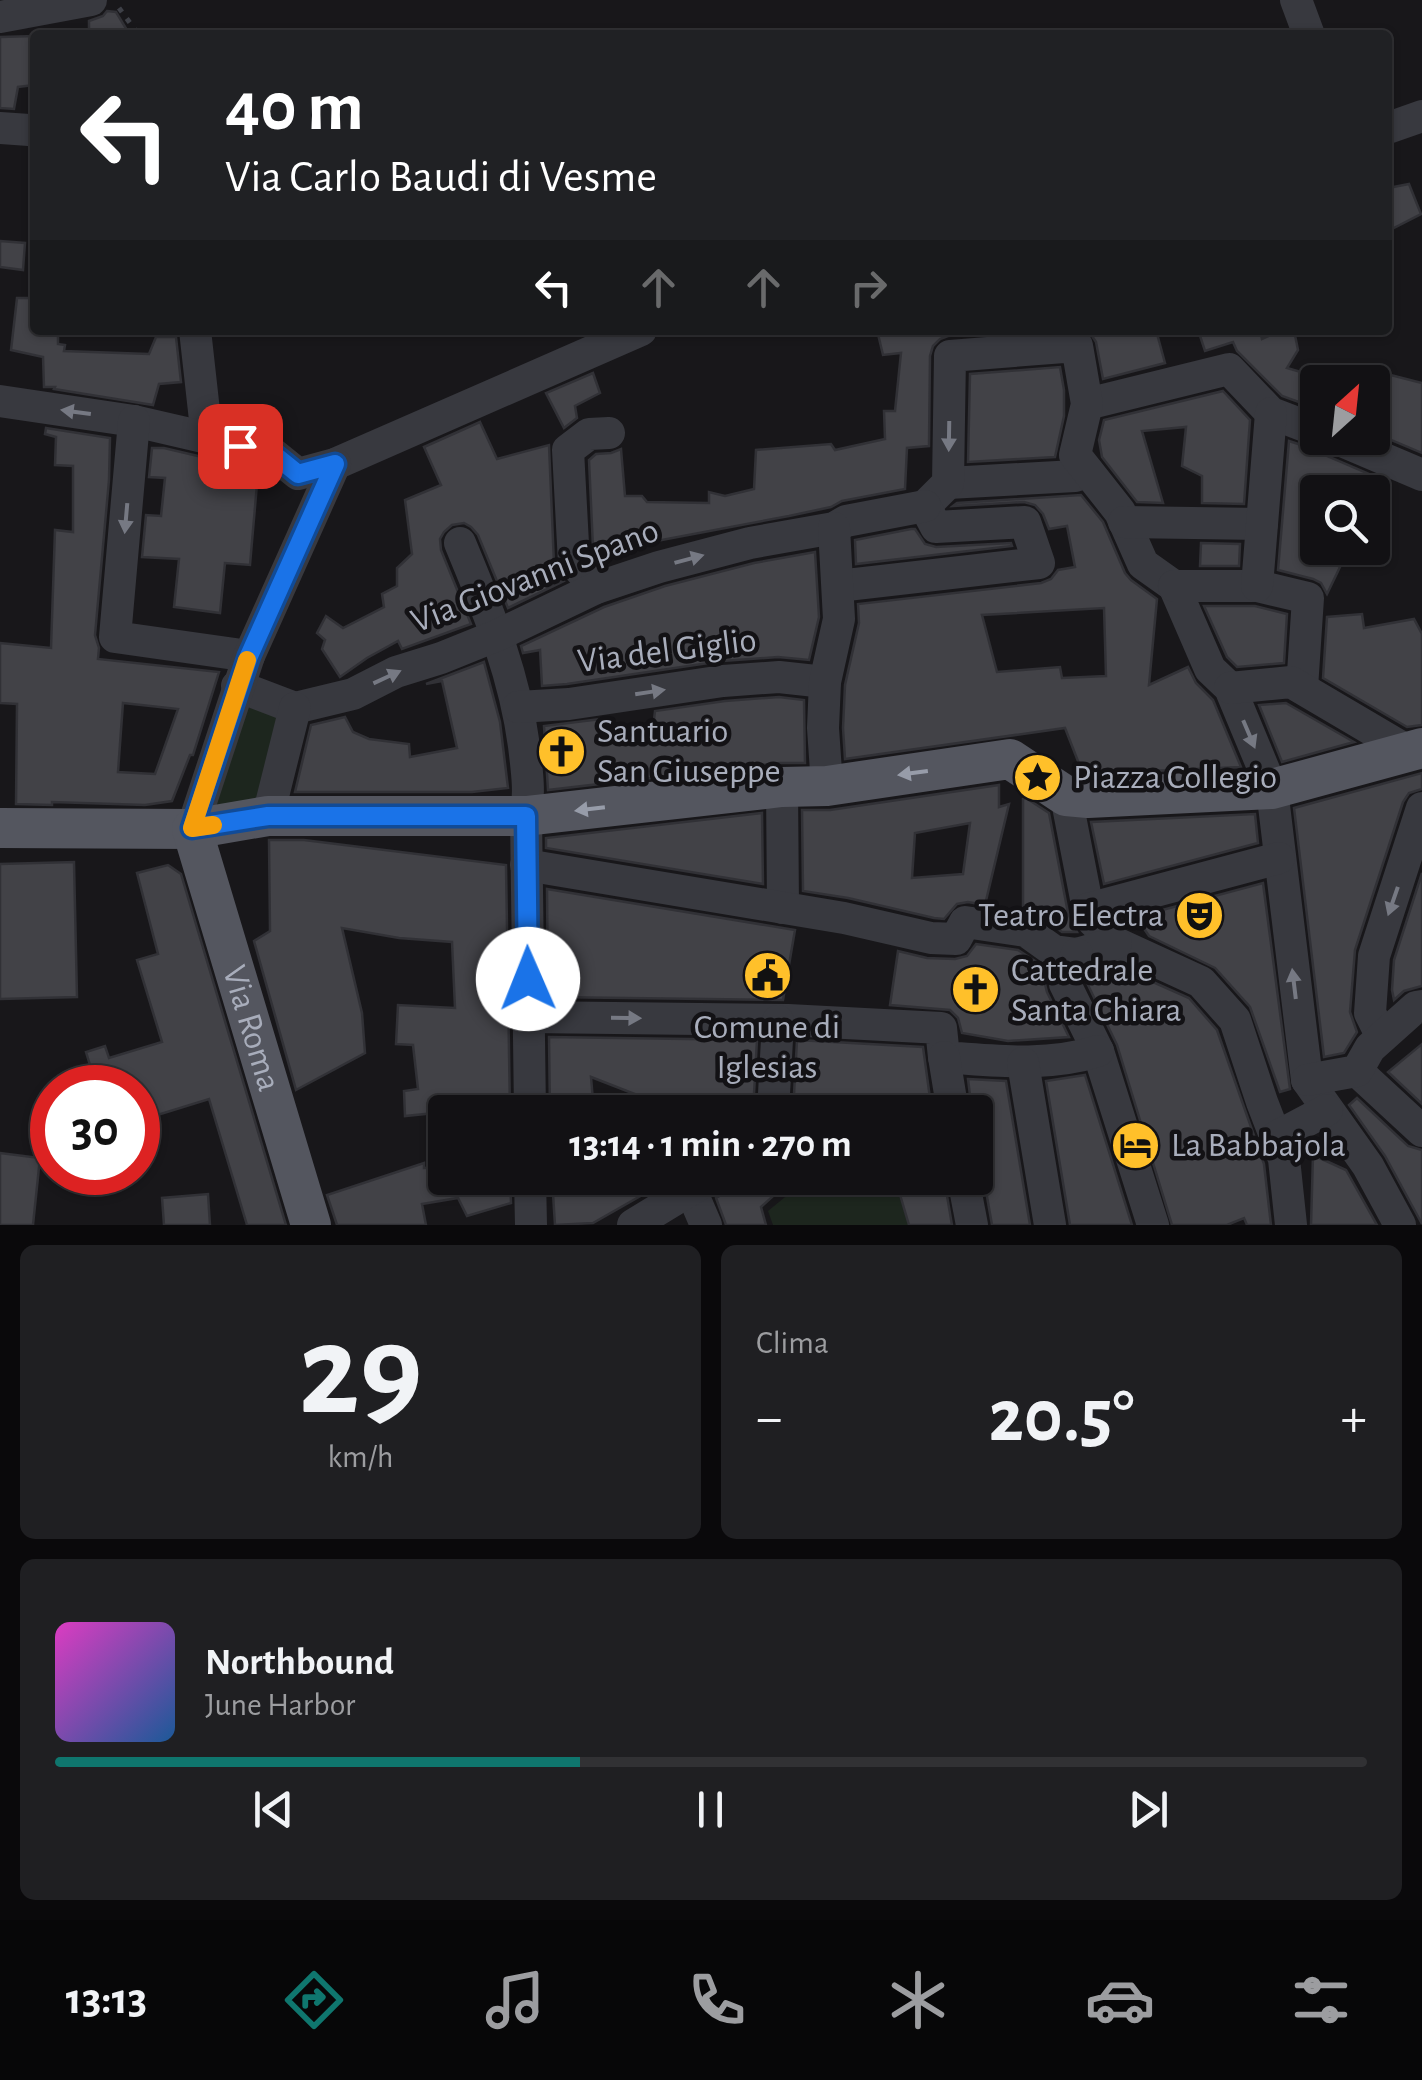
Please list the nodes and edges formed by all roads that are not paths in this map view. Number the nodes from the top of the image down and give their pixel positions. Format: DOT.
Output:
graph roads {
  1 [pos="1296,0"];
  2 [pos="104,2"];
  3 [pos="0,18"];
  4 [pos="1307,30"];
  5 [pos="1422,116"];
  6 [pos="1392,127"];
  7 [pos="197,335"];
  8 [pos="631,335"];
  9 [pos="0,401"];
  10 [pos="1086,404"];
  11 [pos="1271,413"];
  12 [pos="134,420"];
  13 [pos="1300,424"];
  14 [pos="609,432"];
  15 [pos="207,438"];
  16 [pos="1375,455"];
  17 [pos="335,464"];
  18 [pos="1088,472"];
  19 [pos="1422,475"];
  20 [pos="948,483"];
  21 [pos="925,506"];
  22 [pos="1124,522"];
  23 [pos="1262,524"];
  24 [pos="834,528"];
  25 [pos="460,543"];
  26 [pos="838,586"];
  27 [pos="1174,586"];
  28 [pos="1257,586"];
  29 [pos="596,588"];
  30 [pos="498,635"];
  31 [pos="243,670"];
  32 [pos="825,682"];
  33 [pos="1230,688"];
  34 [pos="1302,688"];
  35 [pos="518,707"];
  36 [pos="295,708"];
  37 [pos="1402,753"];
  38 [pos="826,786"];
  39 [pos="782,787"];
  40 [pos="1272,789"];
  41 [pos="1066,796"];
  42 [pos="1422,808"];
  43 [pos="268,816"];
  44 [pos="526,816"];
  45 [pos="0,828"];
  46 [pos="192,828"];
  47 [pos="1279,858"];
  48 [pos="526,865"];
  49 [pos="792,910"];
  50 [pos="1099,924"];
  51 [pos="1078,954"];
  52 [pos="1419,1006"];
  53 [pos="528,1017"];
  54 [pos="783,1020"];
  55 [pos="1382,1037"];
  56 [pos="1098,1051"];
  57 [pos="944,1056"];
  58 [pos="1023,1063"];
  59 [pos="1357,1072"];
  60 [pos="1306,1080"];
  61 [pos="530,1095"];
  62 [pos="775,1095"];
  63 [pos="950,1095"];
  64 [pos="1328,1110"];
  65 [pos="1422,1131"];
  66 [pos="1280,1148"];
  67 [pos="530,1195"];
  68 [pos="683,1195"];
  69 [pos="702,1195"];
  70 [pos="966,1195"];
  71 [pos="312,1225"];
  72 [pos="531,1225"];
  73 [pos="634,1225"];
  74 [pos="706,1225"];
  75 [pos="972,1225"];
  76 [pos="1050,1225"];
  77 [pos="1152,1225"];
  78 [pos="1291,1225"];
  79 [pos="1400,1225"];
  1 -- 4 [label="street"];
  2 -- 3 [label="street"];
  5 -- 6 [label="street"];
  7 -- 15 [label="street"];
  8 -- 17 [label="street"];
  12 -- 9 [label="street, one-way"];
  10 -- 11 [label="street"];
  10 -- 18 [label="street"];
  10 -- 20 [label="street, one-way"];
  11 -- 13 [label="street"];
  11 -- 23 [label="street"];
  12 -- 15 [label="street"];
  12 -- 31 [label="street, one-way"];
  14 -- 29 [label="street"];
  15 -- 17 [label="street"];
  16 -- 19 [label="street"];
  17 -- 31 [label="street"];
  18 -- 20 [label="street"];
  18 -- 22 [label="street"];
  20 -- 21 [label="street"];
  21 -- 24 [label="street, Via Giovanni Spano"];
  21 -- 26 [label="street"];
  22 -- 23 [label="street"];
  22 -- 27 [label="street"];
  23 -- 28 [label="street"];
  24 -- 26 [label="street"];
  29 -- 24 [label="street, Via Giovanni Spano, one-way"];
  25 -- 30 [label="street"];
  26 -- 32 [label="street"];
  27 -- 28 [label="street"];
  27 -- 33 [label="street"];
  28 -- 34 [label="street"];
  29 -- 30 [label="street, Via Giovanni Spano"];
  30 -- 35 [label="street"];
  36 -- 30 [label="street, Via Giovanni Spano, one-way"];
  31 -- 36 [label="street"];
  31 -- 46 [label="street"];
  35 -- 32 [label="street, Via del Giglio, one-way"];
  32 -- 38 [label="street"];
  33 -- 34 [label="street"];
  33 -- 40 [label="street, one-way"];
  34 -- 37 [label="street"];
  35 -- 44 [label="street"];
  36 -- 43 [label="street"];
  37 -- 40 [label="main road"];
  38 -- 39 [label="main road"];
  41 -- 38 [label="main road, one-way"];
  39 -- 44 [label="main road, one-way"];
  39 -- 49 [label="street"];
  40 -- 41 [label="main road"];
  40 -- 47 [label="street"];
  41 -- 50 [label="street"];
  42 -- 55 [label="street, one-way"];
  43 -- 44 [label="main road"];
  43 -- 46 [label="main road"];
  44 -- 48 [label="street"];
  45 -- 46 [label="main road"];
  46 -- 71 [label="main road, Via Roma"];
  47 -- 50 [label="street"];
  60 -- 47 [label="street, one-way"];
  48 -- 49 [label="street"];
  48 -- 53 [label="street"];
  49 -- 51 [label="street"];
  50 -- 51 [label="street"];
  50 -- 66 [label="street"];
  51 -- 56 [label="street"];
  52 -- 55 [label="street"];
  53 -- 54 [label="street, one-way"];
  53 -- 61 [label="street"];
  54 -- 57 [label="street"];
  54 -- 62 [label="street"];
  55 -- 59 [label="street"];
  56 -- 58 [label="street"];
  56 -- 77 [label="street"];
  57 -- 58 [label="street"];
  57 -- 63 [label="street"];
  58 -- 76 [label="street"];
  59 -- 60 [label="street"];
  59 -- 65 [label="street"];
  60 -- 64 [label="street"];
  64 -- 66 [label="street"];
  64 -- 79 [label="street"];
  66 -- 78 [label="street"];
  67 -- 72 [label="street"];
  68 -- 73 [label="street"];
  69 -- 74 [label="street"];
  70 -- 75 [label="street"];
}
